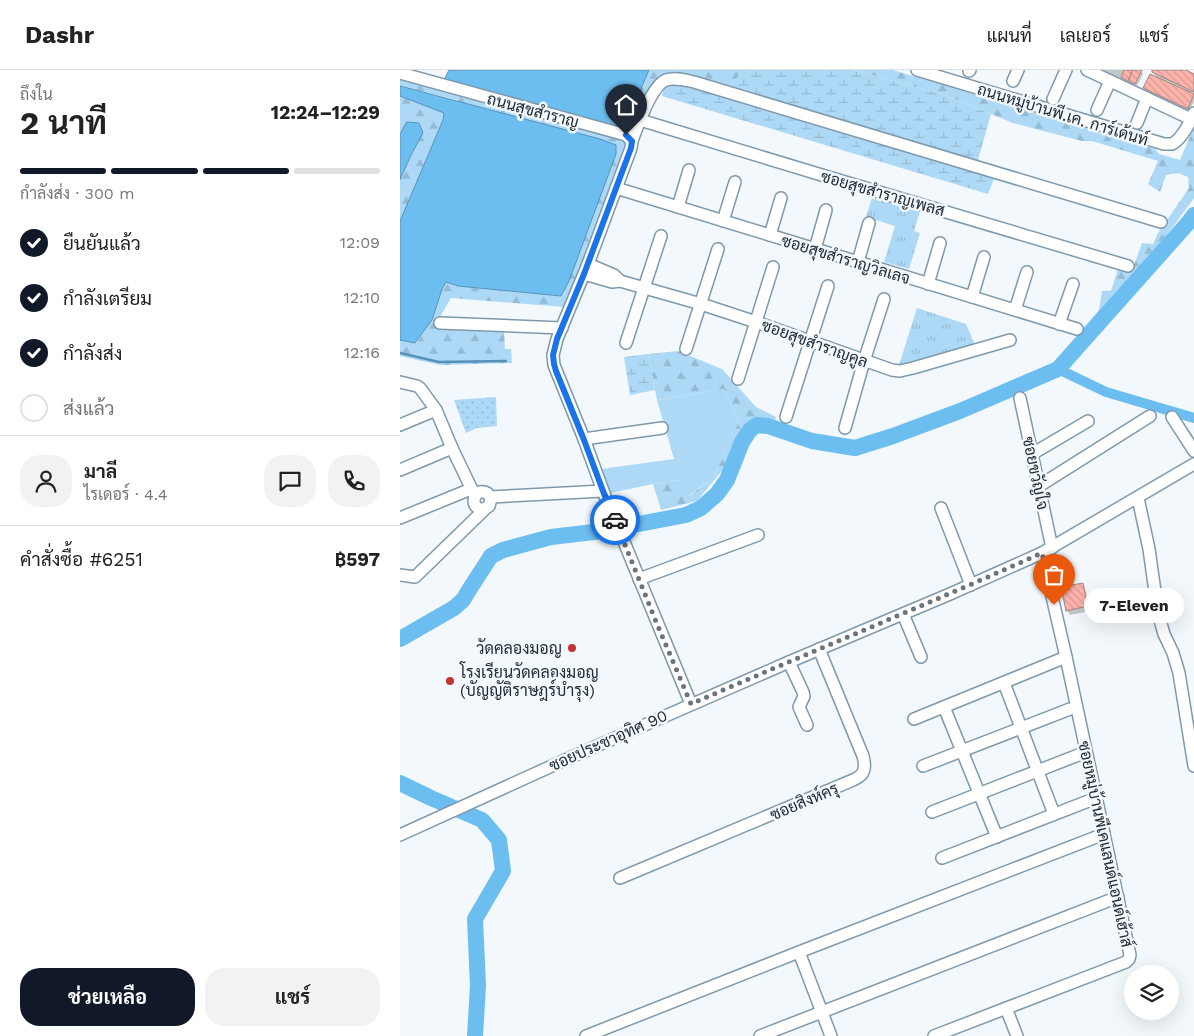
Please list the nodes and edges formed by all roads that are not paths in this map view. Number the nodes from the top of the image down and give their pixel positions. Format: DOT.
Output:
graph roads {
  1 [pos="916,70"];
  2 [pos="1066,70"];
  3 [pos="1087,70"];
  4 [pos="400,73"];
  5 [pos="1110,81"];
  6 [pos="1147,98"];
  7 [pos="1053,99"];
  8 [pos="1097,110"];
  9 [pos="1193,116"];
  10 [pos="640,120"];
  11 [pos="1137,123"];
  12 [pos="632,141"];
  13 [pos="689,170"];
  14 [pos="735,182"];
  15 [pos="616,188"];
  16 [pos="781,198"];
  17 [pos="678,207"];
  18 [pos="826,210"];
  19 [pos="723,221"];
  20 [pos="1161,222"];
  21 [pos="869,223"];
  22 [pos="770,235"];
  23 [pos="661,236"];
  24 [pos="940,243"];
  25 [pos="718,249"];
  26 [pos="815,249"];
  27 [pos="984,257"];
  28 [pos="858,262"];
  29 [pos="1128,266"];
  30 [pos="773,267"];
  31 [pos="586,269"];
  32 [pos="1027,272"];
  33 [pos="928,284"];
  34 [pos="1073,284"];
  35 [pos="828,286"];
  36 [pos="644,287"];
  37 [pos="972,297"];
  38 [pos="884,299"];
  39 [pos="701,304"];
  40 [pos="1015,310"];
  41 [pos="756,322"];
  42 [pos="440,324"];
  43 [pos="1059,324"];
  44 [pos="562,328"];
  45 [pos="1077,330"];
  46 [pos="1010,340"];
  47 [pos="810,341"];
  48 [pos="626,343"];
  49 [pos="686,349"];
  50 [pos="864,361"];
  51 [pos="738,379"];
  52 [pos="400,382"];
  53 [pos="1020,398"];
  54 [pos="436,410"];
  55 [pos="1150,416"];
  56 [pos="786,417"];
  57 [pos="1172,417"];
  58 [pos="1088,421"];
  59 [pos="400,425"];
  60 [pos="662,428"];
  61 [pos="845,428"];
  62 [pos="584,440"];
  63 [pos="452,448"];
  64 [pos="1194,452"];
  65 [pos="1032,454"];
  66 [pos="1194,464"];
  67 [pos="400,470"];
  68 [pos="1039,486"];
  69 [pos="603,491"];
  70 [pos="473,493"];
  71 [pos="490,496"];
  72 [pos="1138,498"];
  73 [pos="941,508"];
  74 [pos="485,509"];
  75 [pos="400,518"];
  76 [pos="758,535"];
  77 [pos="1047,551"];
  78 [pos="400,576"];
  79 [pos="639,579"];
  80 [pos="971,585"];
  81 [pos="903,614"];
  82 [pos="819,649"];
  83 [pos="921,657"];
  84 [pos="1066,658"];
  85 [pos="789,662"];
  86 [pos="1004,683"];
  87 [pos="691,704"];
  88 [pos="944,707"];
  89 [pos="1070,709"];
  90 [pos="914,719"];
  91 [pos="807,725"];
  92 [pos="1021,728"];
  93 [pos="963,751"];
  94 [pos="1081,754"];
  95 [pos="923,766"];
  96 [pos="1194,766"];
  97 [pos="1037,771"];
  98 [pos="980,793"];
  99 [pos="1091,800"];
  100 [pos="932,812"];
  101 [pos="1054,814"];
  102 [pos="1104,834"];
  103 [pos="400,835"];
  104 [pos="997,837"];
  105 [pos="942,858"];
  106 [pos="620,878"];
  107 [pos="1118,897"];
  108 [pos="799,952"];
  109 [pos="1006,1008"];
  110 [pos="822,1012"];
  111 [pos="947,1034"];
  112 [pos="586,1036"];
  113 [pos="760,1036"];
  114 [pos="831,1036"];
  115 [pos="934,1036"];
  116 [pos="1017,1036"];
  1 -- 9 [label="street, ถนนหมู่บ้านพี.เค. การ์เด้นท์"];
  2 -- 7 [label="street"];
  3 -- 5 [label="street"];
  4 -- 12 [label="street, ถนนสุขสำราญ"];
  5 -- 6 [label="street"];
  5 -- 8 [label="street"];
  6 -- 9 [label="street"];
  6 -- 11 [label="street"];
  10 -- 12 [label="street"];
  10 -- 20 [label="street"];
  10 -- 29 [label="street, ซอยสุขสำราญเพลส"];
  12 -- 15 [label="street"];
  13 -- 17 [label="street"];
  14 -- 19 [label="street"];
  15 -- 17 [label="street, ซอยสุขสำราญวิลเลจ"];
  15 -- 31 [label="street"];
  16 -- 22 [label="street"];
  17 -- 19 [label="street, ซอยสุขสำราญวิลเลจ"];
  18 -- 26 [label="street"];
  19 -- 22 [label="street, ซอยสุขสำราญวิลเลจ"];
  21 -- 28 [label="street"];
  22 -- 26 [label="street, ซอยสุขสำราญวิลเลจ"];
  23 -- 36 [label="street"];
  24 -- 33 [label="street"];
  25 -- 39 [label="street"];
  26 -- 28 [label="street, ซอยสุขสำราญวิลเลจ"];
  27 -- 37 [label="street"];
  28 -- 33 [label="street, ซอยสุขสำราญวิลเลจ"];
  30 -- 41 [label="street"];
  31 -- 36 [label="street, ซอยสุขสำราญคูล"];
  31 -- 44 [label="street"];
  32 -- 40 [label="street"];
  33 -- 37 [label="street, ซอยสุขสำราญวิลเลจ"];
  34 -- 43 [label="street"];
  35 -- 47 [label="street"];
  36 -- 39 [label="street, ซอยสุขสำราญคูล"];
  36 -- 48 [label="street"];
  37 -- 40 [label="street, ซอยสุขสำราญวิลเลจ"];
  38 -- 50 [label="street"];
  39 -- 41 [label="street, ซอยสุขสำราญคูล"];
  39 -- 49 [label="street"];
  40 -- 43 [label="street, ซอยสุขสำราญวิลเลจ"];
  41 -- 47 [label="street, ซอยสุขสำราญคูล"];
  41 -- 51 [label="street"];
  42 -- 44 [label="street"];
  43 -- 45 [label="street, ซอยสุขสำราญวิลเลจ"];
  44 -- 62 [label="street"];
  46 -- 50 [label="street, ซอยสุขสำราญคูล"];
  47 -- 50 [label="street, ซอยสุขสำราญคูล"];
  47 -- 56 [label="street"];
  50 -- 61 [label="street"];
  52 -- 54 [label="street"];
  53 -- 65 [label="street, ซอยขวัญใจ"];
  54 -- 59 [label="street"];
  54 -- 63 [label="street"];
  55 -- 68 [label="street"];
  57 -- 64 [label="street"];
  58 -- 65 [label="street"];
  60 -- 62 [label="street"];
  62 -- 69 [label="street"];
  63 -- 67 [label="street"];
  63 -- 70 [label="street"];
  65 -- 68 [label="street, ซอยขวัญใจ"];
  66 -- 72 [label="street, ซอยประชาอุทิศ 90"];
  68 -- 77 [label="street, ซอยขวัญใจ"];
  69 -- 71 [label="street"];
  69 -- 79 [label="street"];
  70 -- 71 [label="street"];
  70 -- 74 [label="street"];
  70 -- 75 [label="street"];
  71 -- 74 [label="street"];
  72 -- 77 [label="street, ซอยประชาอุทิศ 90"];
  72 -- 96 [label="street"];
  73 -- 80 [label="street"];
  74 -- 78 [label="street"];
  76 -- 79 [label="street"];
  77 -- 80 [label="street, ซอยประชาอุทิศ 90"];
  77 -- 84 [label="street, ซอยหมู่บ้านพีเคแลนด์แอนด์เฮ้าส์"];
  79 -- 87 [label="street"];
  80 -- 81 [label="street, ซอยประชาอุทิศ 90"];
  81 -- 82 [label="street, ซอยประชาอุทิศ 90"];
  81 -- 83 [label="street"];
  82 -- 85 [label="street, ซอยประชาอุทิศ 90"];
  82 -- 106 [label="street, ซอยสิงห์ครุ"];
  84 -- 86 [label="street"];
  84 -- 102 [label="street, ซอยหมู่บ้านพีเคแลนด์แอนด์เฮ้าส์"];
  85 -- 87 [label="street, ซอยประชาอุทิศ 90"];
  85 -- 91 [label="street"];
  86 -- 88 [label="street"];
  86 -- 92 [label="street"];
  87 -- 103 [label="street, ซอยประชาอุทิศ 90"];
  88 -- 90 [label="street"];
  88 -- 93 [label="street"];
  89 -- 92 [label="street"];
  92 -- 93 [label="street"];
  92 -- 97 [label="street"];
  93 -- 95 [label="street"];
  93 -- 98 [label="street"];
  94 -- 97 [label="street"];
  97 -- 98 [label="street"];
  97 -- 101 [label="street"];
  98 -- 100 [label="street"];
  98 -- 104 [label="street"];
  99 -- 101 [label="street"];
  101 -- 104 [label="street"];
  102 -- 107 [label="street, ซอยหมู่บ้านพีเคแลนด์แอนด์เฮ้าส์"];
  102 -- 108 [label="street"];
  104 -- 105 [label="street"];
  107 -- 109 [label="street, ซอยหมู่บ้านพีเคแลนด์แอนด์เฮ้าส์"];
  107 -- 110 [label="street"];
  108 -- 110 [label="street"];
  108 -- 112 [label="street"];
  109 -- 111 [label="street, ซอยหมู่บ้านพีเคแลนด์แอนด์เฮ้าส์"];
  109 -- 116 [label="street"];
  110 -- 113 [label="street"];
  110 -- 114 [label="street"];
  111 -- 115 [label="street, ซอยหมู่บ้านพีเคแลนด์แอนด์เฮ้าส์"];
}
